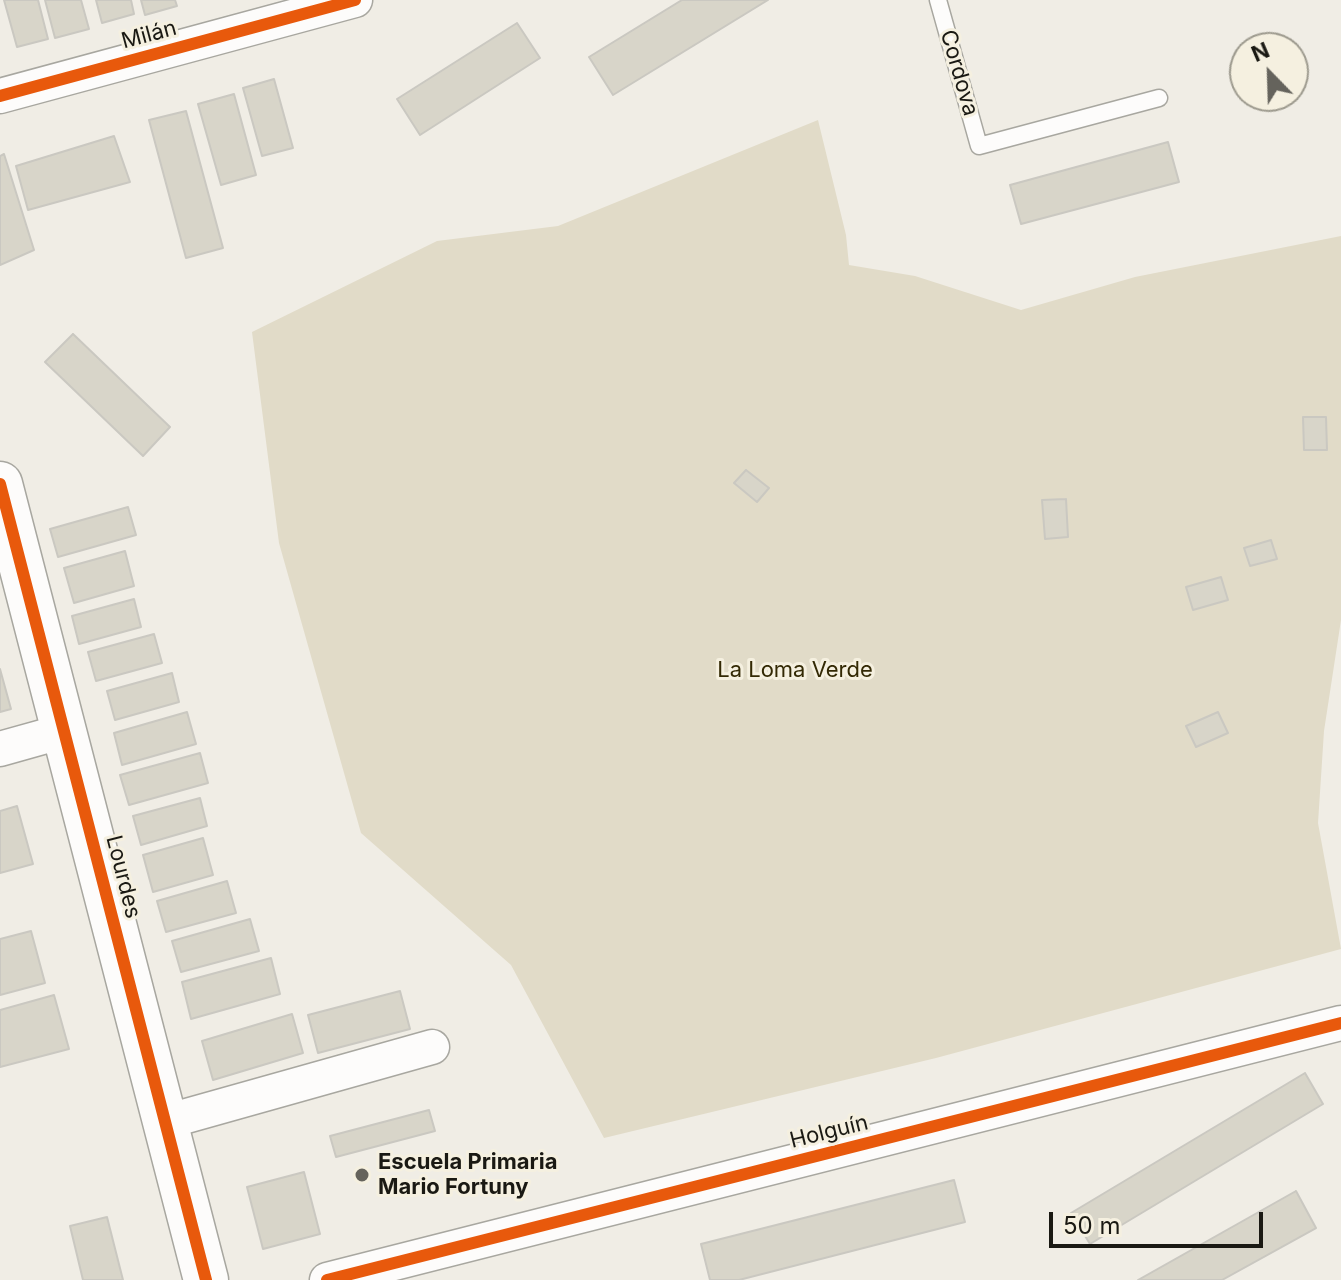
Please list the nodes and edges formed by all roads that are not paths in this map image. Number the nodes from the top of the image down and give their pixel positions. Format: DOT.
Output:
graph roads {
  1 [pos="355,0"];
  2 [pos="938,0"];
  3 [pos="0,96"];
  4 [pos="1159,98"];
  5 [pos="0,484"];
  6 [pos="64,731"];
  7 [pos="0,749"];
  8 [pos="1341,1023"];
  9 [pos="432,1047"];
  10 [pos="165,1122"];
  11 [pos="206,1280"];
  12 [pos="327,1280"];
  1 -- 3 [label="street, Milán"];
  2 -- 4 [label="lane, Cordova"];
  5 -- 6 [label="street, Lourdes"];
  6 -- 7 [label="street"];
  6 -- 10 [label="street, Lourdes"];
  8 -- 12 [label="street, Holguín"];
  9 -- 10 [label="street"];
  10 -- 11 [label="street, Lourdes"];
}
